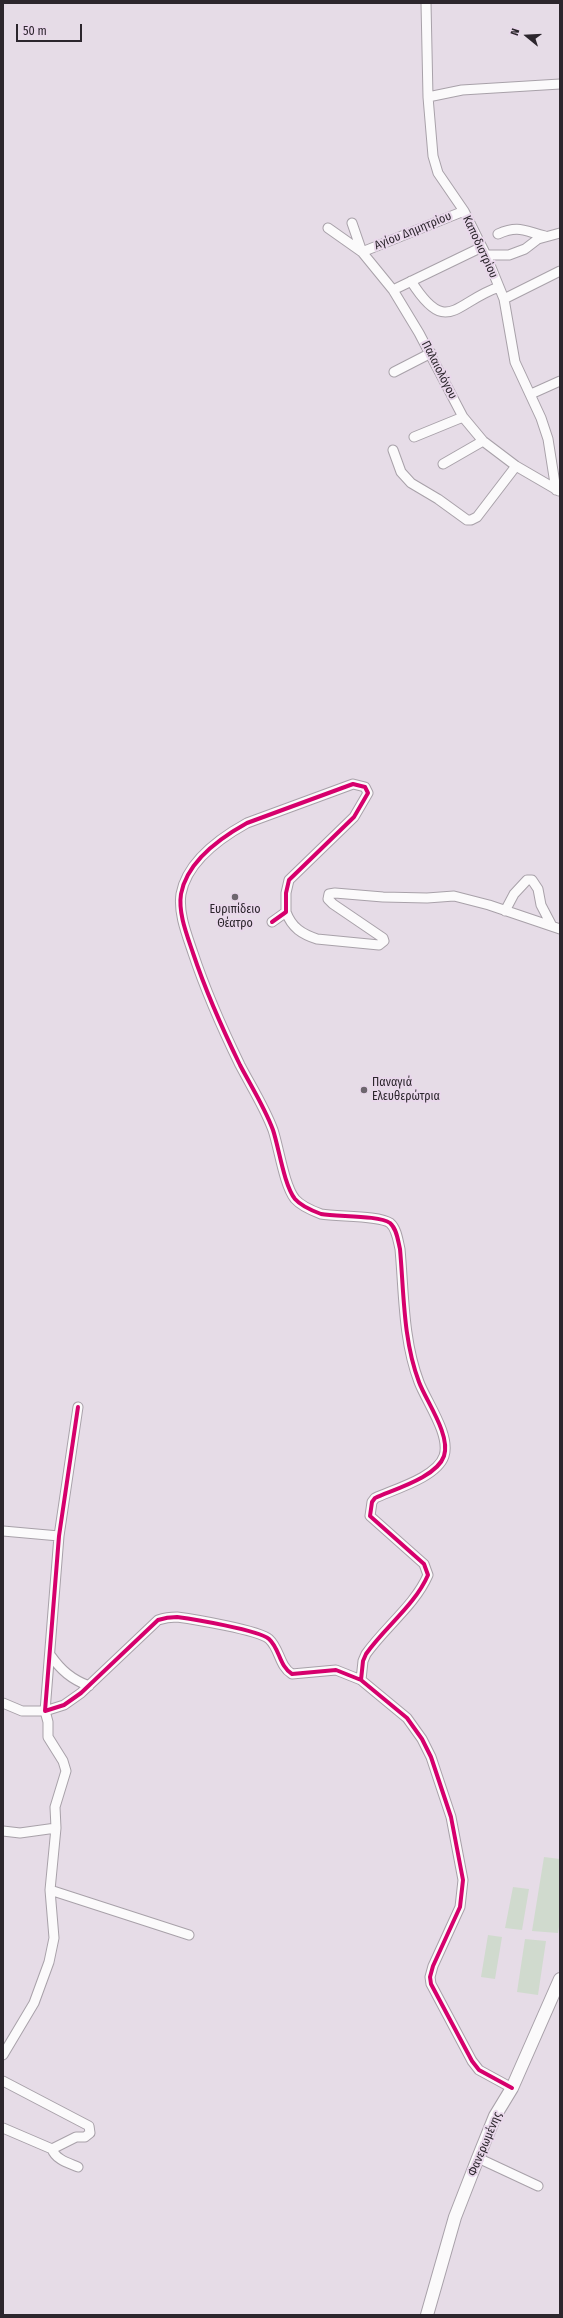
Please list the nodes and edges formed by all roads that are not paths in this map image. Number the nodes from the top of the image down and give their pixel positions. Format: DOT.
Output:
graph roads {
  1 [pos="426,3"];
  2 [pos="560,84"];
  3 [pos="428,97"];
  4 [pos="464,211"];
  5 [pos="352,223"];
  6 [pos="328,228"];
  7 [pos="560,233"];
  8 [pos="498,234"];
  9 [pos="545,236"];
  10 [pos="484,251"];
  11 [pos="362,252"];
  12 [pos="560,271"];
  13 [pos="411,282"];
  14 [pos="499,287"];
  15 [pos="393,290"];
  16 [pos="504,299"];
  17 [pos="431,354"];
  18 [pos="394,372"];
  19 [pos="560,381"];
  20 [pos="531,394"];
  21 [pos="463,417"];
  22 [pos="414,437"];
  23 [pos="483,441"];
  24 [pos="393,450"];
  25 [pos="442,464"];
  26 [pos="516,466"];
  27 [pos="558,491"];
  28 [pos="505,910"];
  29 [pos="286,912"];
  30 [pos="272,922"];
  31 [pos="556,928"];
  32 [pos="78,1407"];
  33 [pos="3,1531"];
  34 [pos="59,1536"];
  35 [pos="51,1656"];
  36 [pos="361,1680"];
  37 [pos="88,1686"];
  38 [pos="3,1703"];
  39 [pos="45,1711"];
  40 [pos="56,1828"];
  41 [pos="3,1831"];
  42 [pos="50,1890"];
  43 [pos="190,1934"];
  44 [pos="560,1979"];
  45 [pos="3,2055"];
  46 [pos="3,2081"];
  47 [pos="512,2088"];
  48 [pos="3,2128"];
  49 [pos="52,2149"];
  50 [pos="478,2158"];
  51 [pos="78,2167"];
  52 [pos="538,2186"];
  53 [pos="427,2315"];
  1 -- 3 [label="street, Καποδιστρίου"];
  2 -- 3 [label="street"];
  3 -- 4 [label="street, Καποδιστρίου"];
  4 -- 10 [label="street, Καποδιστρίου"];
  4 -- 11 [label="street, Αγίου Δημητρίου"];
  5 -- 11 [label="street, Παλαιολόγου"];
  6 -- 11 [label="street"];
  7 -- 9 [label="street"];
  8 -- 9 [label="street"];
  9 -- 10 [label="street"];
  10 -- 13 [label="street"];
  10 -- 14 [label="street, Καποδιστρίου"];
  11 -- 15 [label="street, Παλαιολόγου"];
  12 -- 16 [label="street"];
  13 -- 14 [label="street"];
  13 -- 15 [label="street"];
  14 -- 16 [label="street, Καποδιστρίου"];
  15 -- 17 [label="street, Παλαιολόγου"];
  16 -- 20 [label="street, Καποδιστρίου"];
  17 -- 18 [label="street"];
  17 -- 21 [label="street, Παλαιολόγου"];
  19 -- 20 [label="street"];
  20 -- 27 [label="street, Καποδιστρίου"];
  21 -- 22 [label="street"];
  21 -- 23 [label="street, Παλαιολόγου"];
  23 -- 25 [label="street"];
  23 -- 26 [label="street, Παλαιολόγου"];
  24 -- 26 [label="street"];
  26 -- 27 [label="street, Παλαιολόγου"];
  28 -- 29 [label="street"];
  28 -- 31 [label="street"];
  28 -- 31 [label="street"];
  29 -- 30 [label="street"];
  29 -- 36 [label="street"];
  32 -- 34 [label="street"];
  33 -- 34 [label="street"];
  34 -- 35 [label="street"];
  35 -- 37 [label="street"];
  35 -- 39 [label="street"];
  36 -- 37 [label="street"];
  36 -- 47 [label="street"];
  37 -- 39 [label="street"];
  38 -- 39 [label="street"];
  39 -- 40 [label="street"];
  40 -- 41 [label="street"];
  40 -- 42 [label="street"];
  42 -- 43 [label="street"];
  42 -- 45 [label="street"];
  44 -- 47 [label="main road, Φανερωμένης"];
  46 -- 49 [label="street"];
  47 -- 50 [label="main road, Φανερωμένης"];
  48 -- 49 [label="street"];
  49 -- 51 [label="street"];
  50 -- 52 [label="street"];
  50 -- 53 [label="main road, Φανερωμένης"];
}
